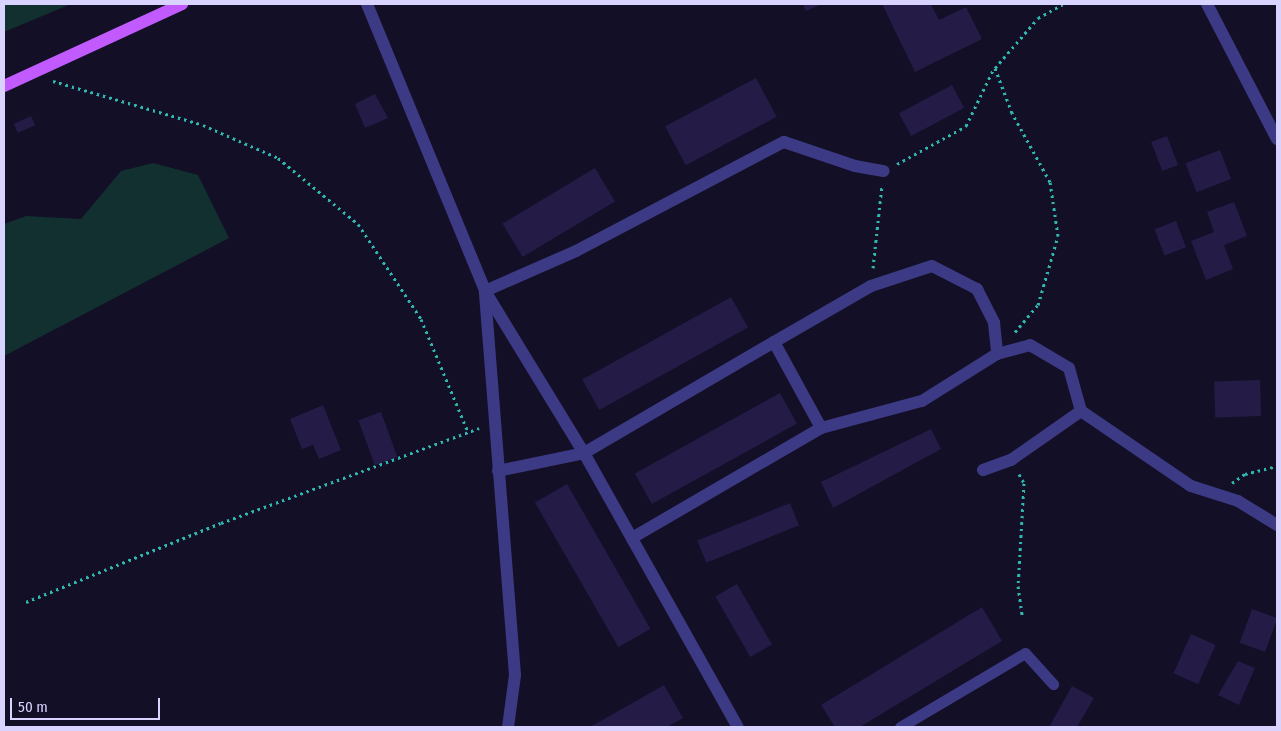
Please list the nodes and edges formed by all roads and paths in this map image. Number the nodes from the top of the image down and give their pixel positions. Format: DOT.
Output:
graph roads {
  1 [pos="182,4"];
  2 [pos="367,4"];
  3 [pos="1063,4"];
  4 [pos="1207,4"];
  5 [pos="994,68"];
  6 [pos="29,74"];
  7 [pos="4,86"];
  8 [pos="1277,139"];
  9 [pos="884,171"];
  10 [pos="871,286"];
  11 [pos="485,291"];
  12 [pos="774,342"];
  13 [pos="997,354"];
  14 [pos="1081,411"];
  15 [pos="496,421"];
  16 [pos="821,428"];
  17 [pos="468,432"];
  18 [pos="584,453"];
  19 [pos="1011,460"];
  20 [pos="1277,466"];
  21 [pos="983,470"];
  22 [pos="498,471"];
  23 [pos="1216,494"];
  24 [pos="1277,525"];
  25 [pos="632,538"];
  26 [pos="26,602"];
  27 [pos="1022,615"];
  28 [pos="1053,684"];
  29 [pos="508,727"];
  30 [pos="738,727"];
  31 [pos="900,727"];
  1 -- 6 [label="main road"];
  2 -- 11 [label="street"];
  3 -- 5 [label="path"];
  4 -- 8 [label="street"];
  5 -- 9 [label="path"];
  5 -- 13 [label="path"];
  6 -- 7 [label="main road"];
  6 -- 17 [label="path"];
  9 -- 10 [label="path"];
  9 -- 11 [label="street"];
  10 -- 12 [label="street"];
  10 -- 13 [label="street"];
  11 -- 15 [label="street"];
  11 -- 18 [label="street"];
  12 -- 16 [label="street"];
  12 -- 18 [label="street"];
  13 -- 14 [label="street"];
  13 -- 16 [label="street"];
  14 -- 19 [label="street"];
  14 -- 23 [label="street"];
  15 -- 17 [label="path"];
  15 -- 22 [label="street"];
  16 -- 25 [label="street"];
  17 -- 26 [label="path"];
  18 -- 22 [label="street"];
  18 -- 25 [label="street"];
  19 -- 21 [label="street"];
  19 -- 27 [label="path"];
  20 -- 23 [label="path"];
  22 -- 29 [label="street"];
  23 -- 24 [label="street"];
  25 -- 30 [label="street"];
  28 -- 31 [label="lane"];
}
